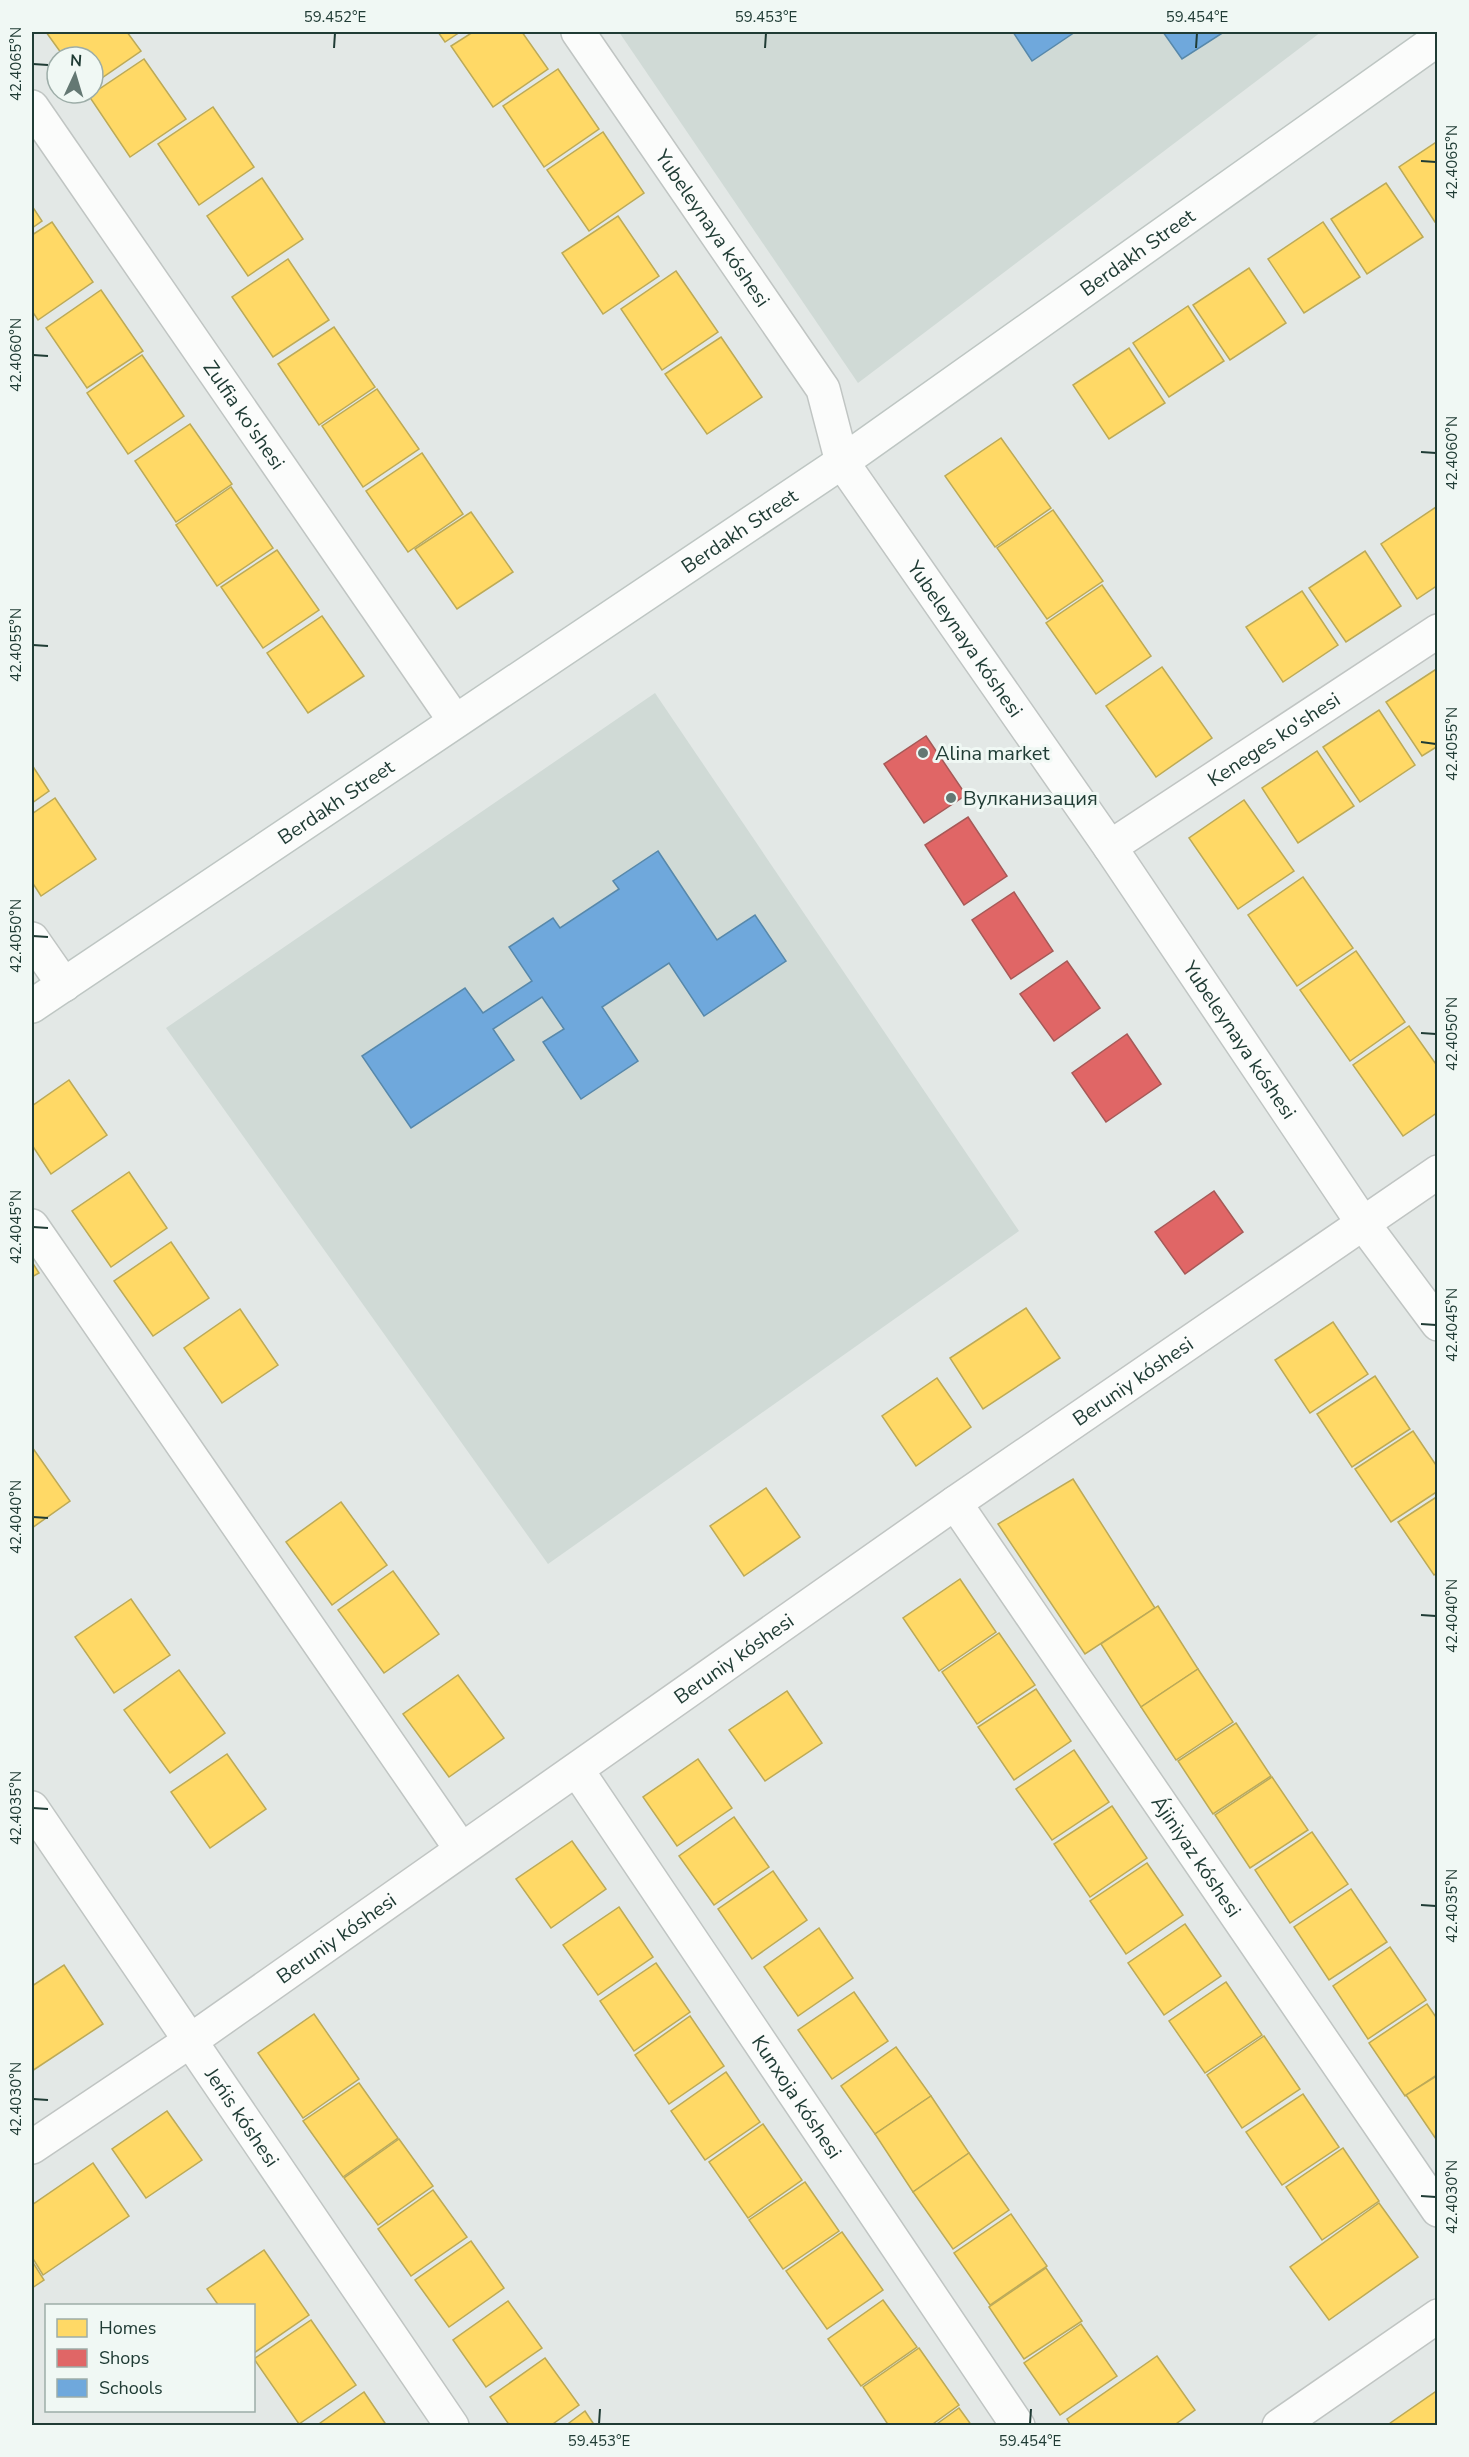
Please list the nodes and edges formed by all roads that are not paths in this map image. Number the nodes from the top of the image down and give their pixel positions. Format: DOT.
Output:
graph roads {
  1 [pos="578,32"];
  2 [pos="1437,39"];
  3 [pos="32,108"];
  4 [pos="842,462"];
  5 [pos="1437,632"];
  6 [pos="455,722"];
  7 [pos="1110,847"];
  8 [pos="32,939"];
  9 [pos="64,985"];
  10 [pos="32,1006"];
  11 [pos="1437,1172"];
  12 [pos="1362,1222"];
  13 [pos="32,1226"];
  14 [pos="1437,1324"];
  15 [pos="955,1503"];
  16 [pos="577,1770"];
  17 [pos="32,1808"];
  18 [pos="461,1848"];
  19 [pos="190,2041"];
  20 [pos="32,2147"];
  21 [pos="1437,2210"];
  22 [pos="1437,2316"];
  23 [pos="452,2426"];
  24 [pos="1018,2426"];
  25 [pos="1279,2426"];
  1 -- 4 [label="street, Yubeleynaya kóshesi"];
  2 -- 4 [label="street, Berdakh Street"];
  3 -- 6 [label="street, Zulfia ko'shesi"];
  4 -- 6 [label="street, Berdakh Street"];
  4 -- 7 [label="street, Yubeleynaya kóshesi"];
  5 -- 7 [label="street, Keneges ko'shesi"];
  6 -- 9 [label="street, Berdakh Street"];
  7 -- 12 [label="street, Yubeleynaya kóshesi"];
  8 -- 9 [label="street"];
  9 -- 10 [label="street, Berdakh Street"];
  11 -- 12 [label="street, Beruniy kóshesi"];
  12 -- 14 [label="street, Yubeleynaya kóshesi"];
  12 -- 15 [label="street, Beruniy kóshesi"];
  13 -- 18 [label="street"];
  15 -- 16 [label="street, Beruniy kóshesi"];
  15 -- 21 [label="street, Ájiniyaz kóshesi"];
  16 -- 18 [label="street, Beruniy kóshesi"];
  16 -- 24 [label="street, Kunxoja kóshesi"];
  17 -- 19 [label="street, Jeńis kóshesi"];
  18 -- 19 [label="street, Beruniy kóshesi"];
  19 -- 20 [label="street, Beruniy kóshesi"];
  19 -- 23 [label="street, Jeńis kóshesi"];
  22 -- 25 [label="street"];
}
